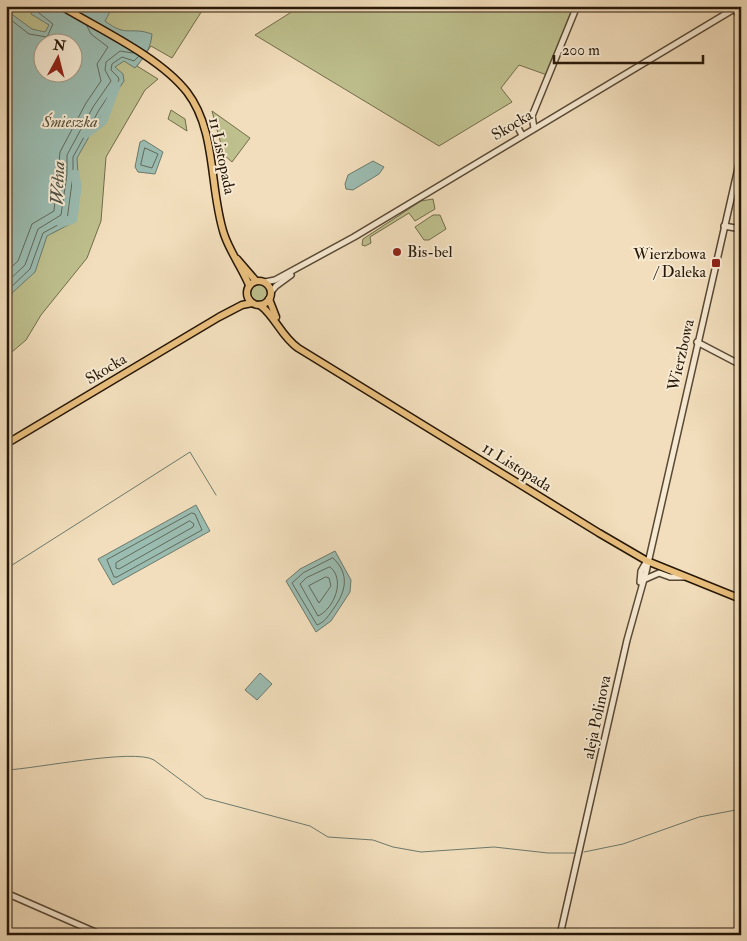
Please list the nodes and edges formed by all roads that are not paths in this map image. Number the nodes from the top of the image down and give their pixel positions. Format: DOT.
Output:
graph roads {
  1 [pos="61,6"];
  2 [pos="577,6"];
  3 [pos="737,8"];
  4 [pos="741,18"];
  5 [pos="516,124"];
  6 [pos="534,128"];
  7 [pos="522,135"];
  8 [pos="741,154"];
  9 [pos="724,226"];
  10 [pos="741,229"];
  11 [pos="236,258"];
  12 [pos="299,268"];
  13 [pos="256,281"];
  14 [pos="264,282"];
  15 [pos="249,285"];
  16 [pos="247,293"];
  17 [pos="270,296"];
  18 [pos="252,303"];
  19 [pos="260,304"];
  20 [pos="219,317"];
  21 [pos="288,340"];
  22 [pos="697,342"];
  23 [pos="741,365"];
  24 [pos="6,444"];
  25 [pos="647,562"];
  26 [pos="684,577"];
  27 [pos="641,583"];
  28 [pos="741,599"];
  29 [pos="6,893"];
  30 [pos="102,935"];
  31 [pos="560,935"];
  1 -- 11 [label="main road, 11 Listopada"];
  2 -- 6 [label="street"];
  3 -- 4 [label="street"];
  3 -- 6 [label="street, Skocka"];
  5 -- 7 [label="street"];
  6 -- 7 [label="street, Skocka"];
  7 -- 12 [label="street, Skocka"];
  8 -- 9 [label="street, Wierzbowa"];
  9 -- 10 [label="street"];
  9 -- 22 [label="street, Wierzbowa"];
  11 -- 13 [label="main road, 11 Listopada"];
  11 -- 15 [label="main road, 11 Listopada"];
  12 -- 14 [label="street, Skocka"];
  12 -- 17 [label="street, Skocka"];
  13 -- 14 [label="main road"];
  13 -- 15 [label="main road"];
  14 -- 17 [label="main road"];
  15 -- 16 [label="main road"];
  16 -- 18 [label="main road"];
  16 -- 20 [label="main road, Skocka"];
  17 -- 19 [label="main road"];
  17 -- 21 [label="main road, 11 Listopada"];
  18 -- 19 [label="main road"];
  18 -- 20 [label="main road, Skocka"];
  19 -- 21 [label="main road, 11 Listopada"];
  20 -- 24 [label="main road, Skocka"];
  21 -- 25 [label="main road, 11 Listopada"];
  22 -- 23 [label="street"];
  22 -- 25 [label="street, Wierzbowa"];
  25 -- 26 [label="main road, 11 Listopada"];
  25 -- 27 [label="street, aleja Polinova"];
  26 -- 27 [label="street"];
  26 -- 28 [label="main road, 11 Listopada"];
  27 -- 31 [label="street, aleja Polinova"];
  29 -- 30 [label="street"];
}
